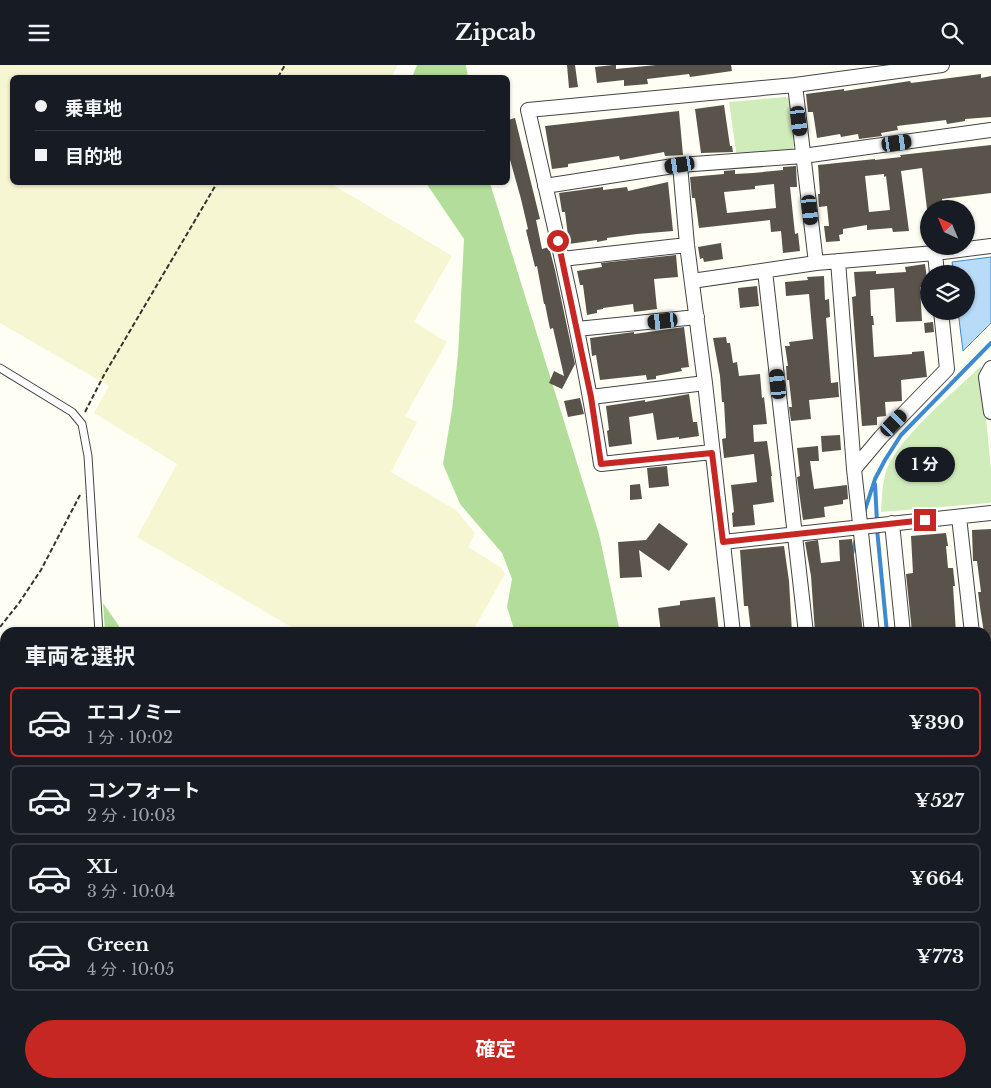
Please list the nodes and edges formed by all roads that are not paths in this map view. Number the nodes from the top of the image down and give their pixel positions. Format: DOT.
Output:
graph roads {
  1 [pos="942,65"];
  2 [pos="794,85"];
  3 [pos="991,130"];
  4 [pos="804,157"];
  5 [pos="680,165"];
  6 [pos="546,186"];
  7 [pos="687,245"];
  8 [pos="991,246"];
  9 [pos="975,248"];
  10 [pos="920,254"];
  11 [pos="562,259"];
  12 [pos="838,261"];
  13 [pos="816,263"];
  14 [pos="765,271"];
  15 [pos="692,281"];
  16 [pos="697,317"];
  17 [pos="942,320"];
  18 [pos="577,329"];
  19 [pos="0,368"];
  20 [pos="991,368"];
  21 [pos="705,383"];
  22 [pos="591,397"];
  23 [pos="991,412"];
  24 [pos="712,453"];
  25 [pos="854,469"];
  26 [pos="991,513"];
  27 [pos="959,517"];
  28 [pos="888,524"];
  29 [pos="865,527"];
  30 [pos="795,535"];
  31 [pos="723,542"];
  32 [pos="100,627"];
  33 [pos="731,627"];
  34 [pos="805,627"];
  35 [pos="872,627"];
  36 [pos="902,627"];
  37 [pos="971,627"];
  1 -- 2 [label="street"];
  2 -- 4 [label="street"];
  2 -- 6 [label="street"];
  3 -- 4 [label="street"];
  4 -- 5 [label="street"];
  4 -- 13 [label="street"];
  5 -- 6 [label="street"];
  5 -- 7 [label="street"];
  6 -- 11 [label="street"];
  7 -- 11 [label="street"];
  7 -- 15 [label="street"];
  8 -- 9 [label="street"];
  10 -- 12 [label="street"];
  11 -- 18 [label="street"];
  12 -- 13 [label="street"];
  12 -- 25 [label="street"];
  13 -- 14 [label="street"];
  14 -- 15 [label="street"];
  14 -- 30 [label="street"];
  15 -- 16 [label="street"];
  16 -- 18 [label="street"];
  16 -- 21 [label="street"];
  17 -- 25 [label="street"];
  18 -- 22 [label="street"];
  19 -- 32 [label="lane"];
  20 -- 23 [label="street"];
  21 -- 22 [label="street"];
  21 -- 24 [label="street"];
  22 -- 24 [label="street"];
  24 -- 31 [label="street"];
  25 -- 29 [label="street"];
  26 -- 27 [label="street"];
  27 -- 28 [label="street"];
  27 -- 37 [label="street"];
  28 -- 29 [label="street"];
  28 -- 36 [label="street"];
  29 -- 30 [label="street"];
  29 -- 35 [label="street"];
  30 -- 31 [label="street"];
  30 -- 34 [label="street"];
  31 -- 33 [label="street"];
}
